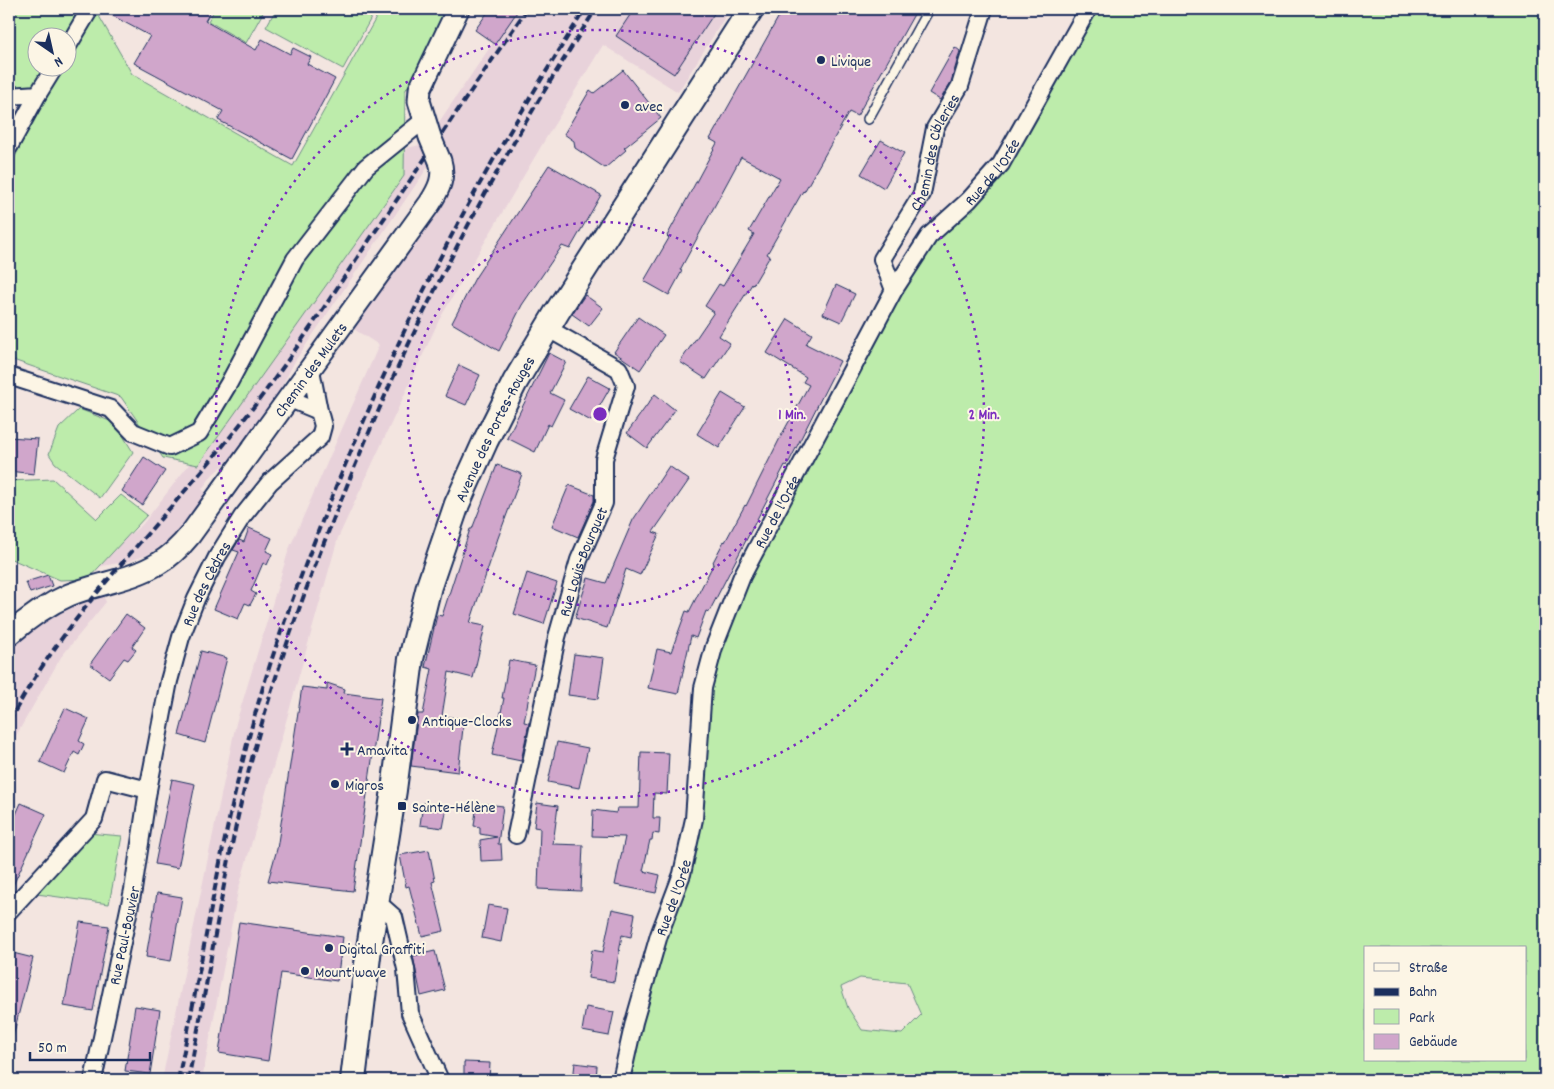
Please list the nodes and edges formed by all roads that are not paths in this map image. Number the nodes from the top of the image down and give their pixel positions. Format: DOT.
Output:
graph roads {
  1 [pos="90,9"];
  2 [pos="458,9"];
  3 [pos="750,9"];
  4 [pos="928,9"];
  5 [pos="984,9"];
  6 [pos="1088,9"];
  7 [pos="78,29"];
  8 [pos="48,78"];
  9 [pos="38,94"];
  10 [pos="9,96"];
  11 [pos="868,119"];
  12 [pos="427,129"];
  13 [pos="9,147"];
  14 [pos="894,290"];
  15 [pos="546,328"];
  16 [pos="310,370"];
  17 [pos="9,376"];
  18 [pos="290,399"];
  19 [pos="319,410"];
  20 [pos="9,636"];
  21 [pos="148,790"];
  22 [pos="516,835"];
  23 [pos="377,902"];
  24 [pos="9,912"];
  25 [pos="93,1080"];
  26 [pos="353,1080"];
  27 [pos="440,1080"];
  28 [pos="622,1080"];
  1 -- 7 [label="street"];
  2 -- 12 [label="street, Chemin des Mulets"];
  3 -- 15 [label="main road, Avenue des Portes-Rouges"];
  4 -- 11 [label="lane"];
  5 -- 14 [label="street, Chemin des Cibleries"];
  6 -- 14 [label="street, Rue de l'Orée"];
  8 -- 9 [label="street"];
  9 -- 10 [label="street"];
  9 -- 13 [label="street"];
  12 -- 16 [label="street, Chemin des Mulets, bridge"];
  12 -- 17 [label="street"];
  14 -- 28 [label="street, Rue de l'Orée"];
  15 -- 22 [label="street, Rue Louis-Bourguet"];
  15 -- 23 [label="main road, Avenue des Portes-Rouges"];
  16 -- 18 [label="street, Chemin des Mulets"];
  16 -- 19 [label="street, Rue des Cèdres"];
  18 -- 19 [label="street"];
  18 -- 20 [label="street, Chemin des Mulets"];
  19 -- 21 [label="street, Rue des Cèdres"];
  21 -- 24 [label="street"];
  21 -- 25 [label="street, Rue Paul-Bouvier"];
  23 -- 26 [label="main road, Avenue des Portes-Rouges"];
  23 -- 27 [label="street"];
}
